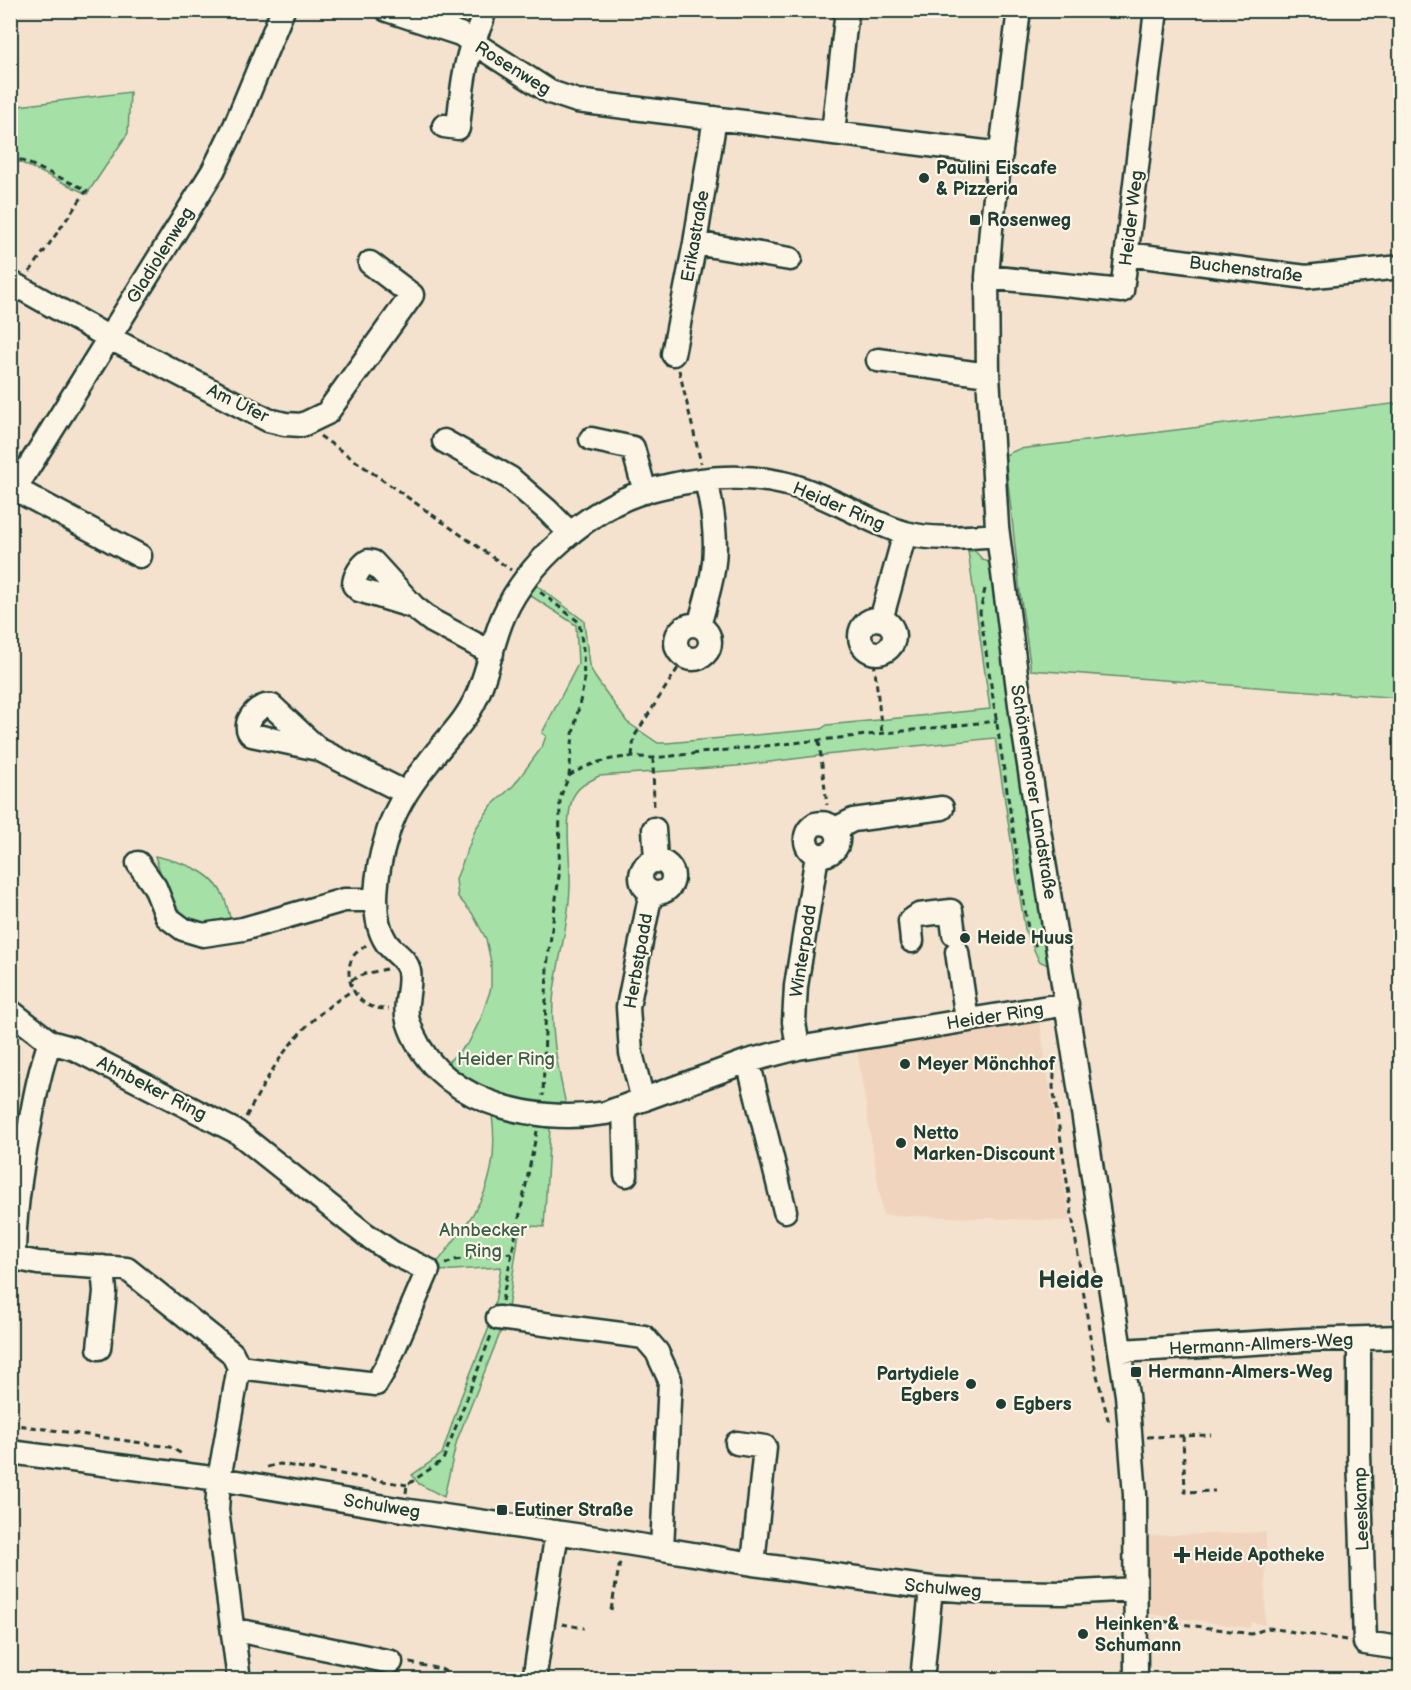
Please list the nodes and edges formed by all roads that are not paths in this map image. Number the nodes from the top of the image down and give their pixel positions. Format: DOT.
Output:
graph roads {
  1 [pos="283,10"];
  2 [pos="387,10"];
  3 [pos="484,10"];
  4 [pos="847,10"];
  5 [pos="1019,10"];
  6 [pos="1156,10"];
  7 [pos="473,42"];
  8 [pos="715,118"];
  9 [pos="444,126"];
  10 [pos="833,132"];
  11 [pos="1001,154"];
  12 [pos="695,243"];
  13 [pos="1127,254"];
  14 [pos="790,259"];
  15 [pos="370,262"];
  16 [pos="1401,267"];
  17 [pos="987,277"];
  18 [pos="15,285"];
  19 [pos="108,337"];
  20 [pos="674,354"];
  21 [pos="878,360"];
  22 [pos="988,375"];
  23 [pos="591,439"];
  24 [pos="444,441"];
  25 [pos="706,480"];
  26 [pos="13,488"];
  27 [pos="645,492"];
  28 [pos="569,532"];
  29 [pos="905,533"];
  30 [pos="998,535"];
  31 [pos="140,556"];
  32 [pos="414,607"];
  33 [pos="873,652"];
  34 [pos="492,653"];
  35 [pos="685,657"];
  36 [pos="318,749"];
  37 [pos="406,793"];
  38 [pos="942,808"];
  39 [pos="654,829"];
  40 [pos="138,863"];
  41 [pos="376,900"];
  42 [pos="912,941"];
  43 [pos="1066,1004"];
  44 [pos="10,1011"];
  45 [pos="967,1020"];
  46 [pos="50,1042"];
  47 [pos="798,1048"];
  48 [pos="748,1061"];
  49 [pos="633,1104"];
  50 [pos="626,1175"];
  51 [pos="785,1211"];
  52 [pos="12,1261"];
  53 [pos="103,1267"];
  54 [pos="498,1318"];
  55 [pos="1401,1337"];
  56 [pos="1359,1339"];
  57 [pos="99,1348"];
  58 [pos="1121,1351"];
  59 [pos="239,1366"];
  60 [pos="737,1443"];
  61 [pos="10,1452"];
  62 [pos="219,1479"];
  63 [pos="557,1532"];
  64 [pos="662,1549"];
  65 [pos="753,1564"];
  66 [pos="931,1588"];
  67 [pos="1135,1589"];
  68 [pos="233,1633"];
  69 [pos="1401,1648"];
  70 [pos="391,1662"];
  71 [pos="239,1680"];
  72 [pos="534,1680"];
  73 [pos="922,1680"];
  74 [pos="1136,1680"];
  1 -- 19 [label="street, Gladiolenweg"];
  2 -- 7 [label="street, Rosenweg"];
  3 -- 7 [label="street"];
  4 -- 10 [label="street"];
  5 -- 11 [label="street, Schönemoorer Landstraße"];
  6 -- 13 [label="street, Heider Weg"];
  7 -- 8 [label="street, Rosenweg"];
  7 -- 9 [label="street"];
  8 -- 10 [label="street, Rosenweg"];
  8 -- 12 [label="street, Erikastraße"];
  10 -- 11 [label="street, Rosenweg"];
  11 -- 17 [label="street, Schönemoorer Landstraße"];
  12 -- 14 [label="street"];
  12 -- 20 [label="street, Erikastraße"];
  13 -- 16 [label="street, Buchenstraße"];
  13 -- 17 [label="street, Heider Weg"];
  15 -- 19 [label="street, Am Ufer"];
  17 -- 22 [label="street, Schönemoorer Landstraße"];
  18 -- 19 [label="street, Am Ufer"];
  19 -- 26 [label="street, Gladiolenweg"];
  21 -- 22 [label="street"];
  22 -- 30 [label="street, Schönemoorer Landstraße"];
  23 -- 27 [label="street"];
  24 -- 28 [label="street"];
  25 -- 27 [label="street, Heider Ring"];
  25 -- 29 [label="street, Heider Ring"];
  25 -- 35 [label="street"];
  26 -- 31 [label="street, Gladiolenweg"];
  27 -- 28 [label="street, Heider Ring"];
  28 -- 34 [label="street, Heider Ring"];
  29 -- 30 [label="street, Heider Ring"];
  29 -- 33 [label="street"];
  30 -- 43 [label="street, Schönemoorer Landstraße"];
  32 -- 34 [label="street"];
  34 -- 37 [label="street, Heider Ring"];
  36 -- 37 [label="street"];
  37 -- 41 [label="street, Heider Ring"];
  38 -- 47 [label="street, Winterpadd"];
  39 -- 49 [label="street, Herbstpadd"];
  40 -- 41 [label="street"];
  41 -- 49 [label="street, Heider Ring"];
  42 -- 45 [label="street"];
  43 -- 45 [label="street, Heider Ring"];
  43 -- 58 [label="street, Schönemoorer Landstraße"];
  44 -- 46 [label="street"];
  45 -- 47 [label="street, Heider Ring"];
  46 -- 52 [label="street"];
  46 -- 59 [label="street, Ahnbeker Ring"];
  47 -- 48 [label="street, Heider Ring"];
  48 -- 49 [label="street, Heider Ring"];
  48 -- 51 [label="street"];
  49 -- 50 [label="street"];
  52 -- 53 [label="street"];
  53 -- 57 [label="street"];
  53 -- 59 [label="street"];
  54 -- 64 [label="street"];
  55 -- 56 [label="street, Hermann-Allmers-Weg"];
  56 -- 58 [label="street, Hermann-Allmers-Weg"];
  56 -- 69 [label="street, Leeskamp"];
  58 -- 67 [label="street, Schönemoorer Landstraße"];
  59 -- 62 [label="street"];
  60 -- 65 [label="street"];
  61 -- 62 [label="street, Schulweg"];
  62 -- 63 [label="street, Schulweg"];
  62 -- 68 [label="street"];
  63 -- 64 [label="street, Schulweg"];
  63 -- 72 [label="street"];
  64 -- 65 [label="street, Schulweg"];
  65 -- 66 [label="street, Schulweg"];
  66 -- 67 [label="street, Schulweg"];
  66 -- 73 [label="street"];
  67 -- 74 [label="street, Schönemoorer Landstraße"];
  68 -- 70 [label="street"];
  68 -- 71 [label="street"];
}
